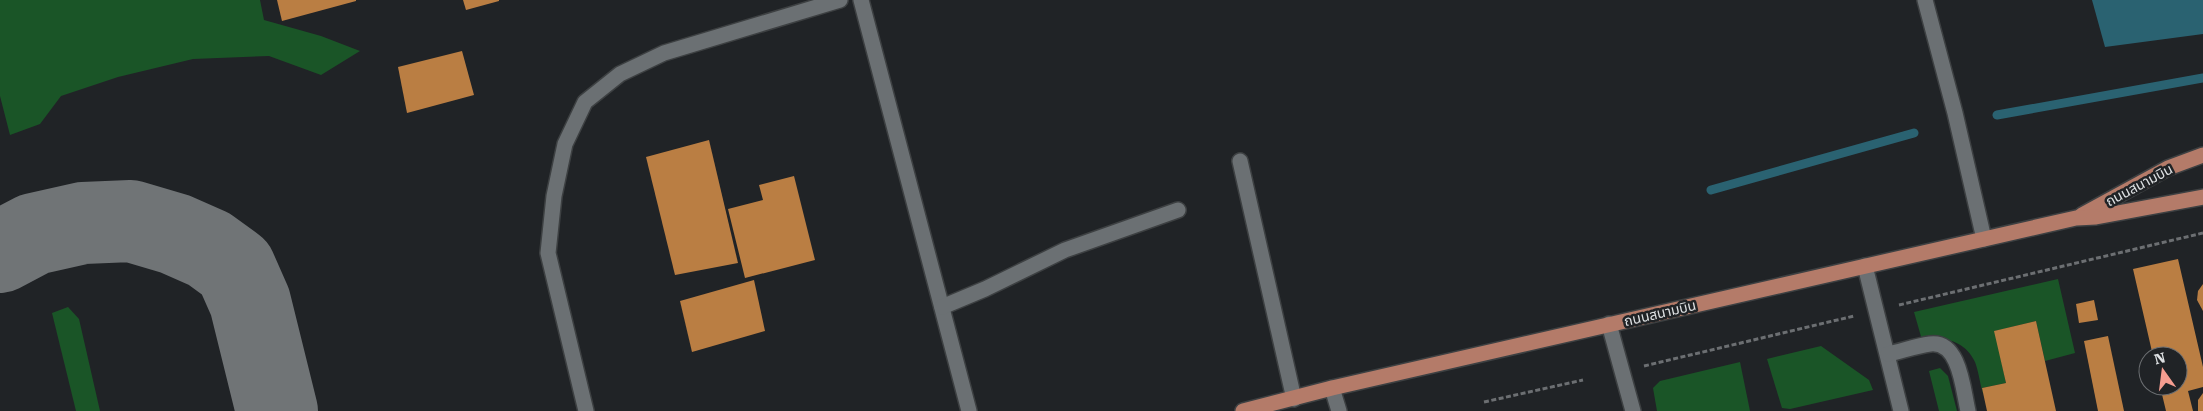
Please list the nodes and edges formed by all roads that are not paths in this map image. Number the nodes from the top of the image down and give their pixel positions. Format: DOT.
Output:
graph roads {
  1 [pos="840,0"];
  2 [pos="861,0"];
  3 [pos="1925,0"];
  4 [pos="2203,155"];
  5 [pos="1240,161"];
  6 [pos="2203,197"];
  7 [pos="1178,210"];
  8 [pos="2076,218"];
  9 [pos="1984,239"];
  10 [pos="1865,266"];
  11 [pos="942,307"];
  12 [pos="1609,324"];
  13 [pos="1888,354"];
  14 [pos="1332,388"];
  15 [pos="1294,399"];
  16 [pos="586,411"];
  17 [pos="969,411"];
  18 [pos="1244,411"];
  19 [pos="1339,411"];
  20 [pos="1633,411"];
  21 [pos="1901,411"];
  22 [pos="1968,411"];
  1 -- 16 [label="street"];
  2 -- 11 [label="street"];
  3 -- 9 [label="street"];
  4 -- 8 [label="main road, ถนนสนามบิน"];
  5 -- 15 [label="street"];
  6 -- 8 [label="main road, ถนนสนามบิน"];
  7 -- 11 [label="street"];
  8 -- 9 [label="main road, ถนนสนามบิน"];
  9 -- 10 [label="main road, ถนนสนามบิน"];
  10 -- 12 [label="main road, ถนนสนามบิน"];
  10 -- 13 [label="street"];
  11 -- 17 [label="street"];
  12 -- 14 [label="main road, ถนนสนามบิน"];
  12 -- 20 [label="street"];
  13 -- 21 [label="street"];
  13 -- 22 [label="street"];
  14 -- 15 [label="main road, ถนนสนามบิน"];
  14 -- 19 [label="street"];
  15 -- 18 [label="main road, ถนนสนามบิน"];
}
